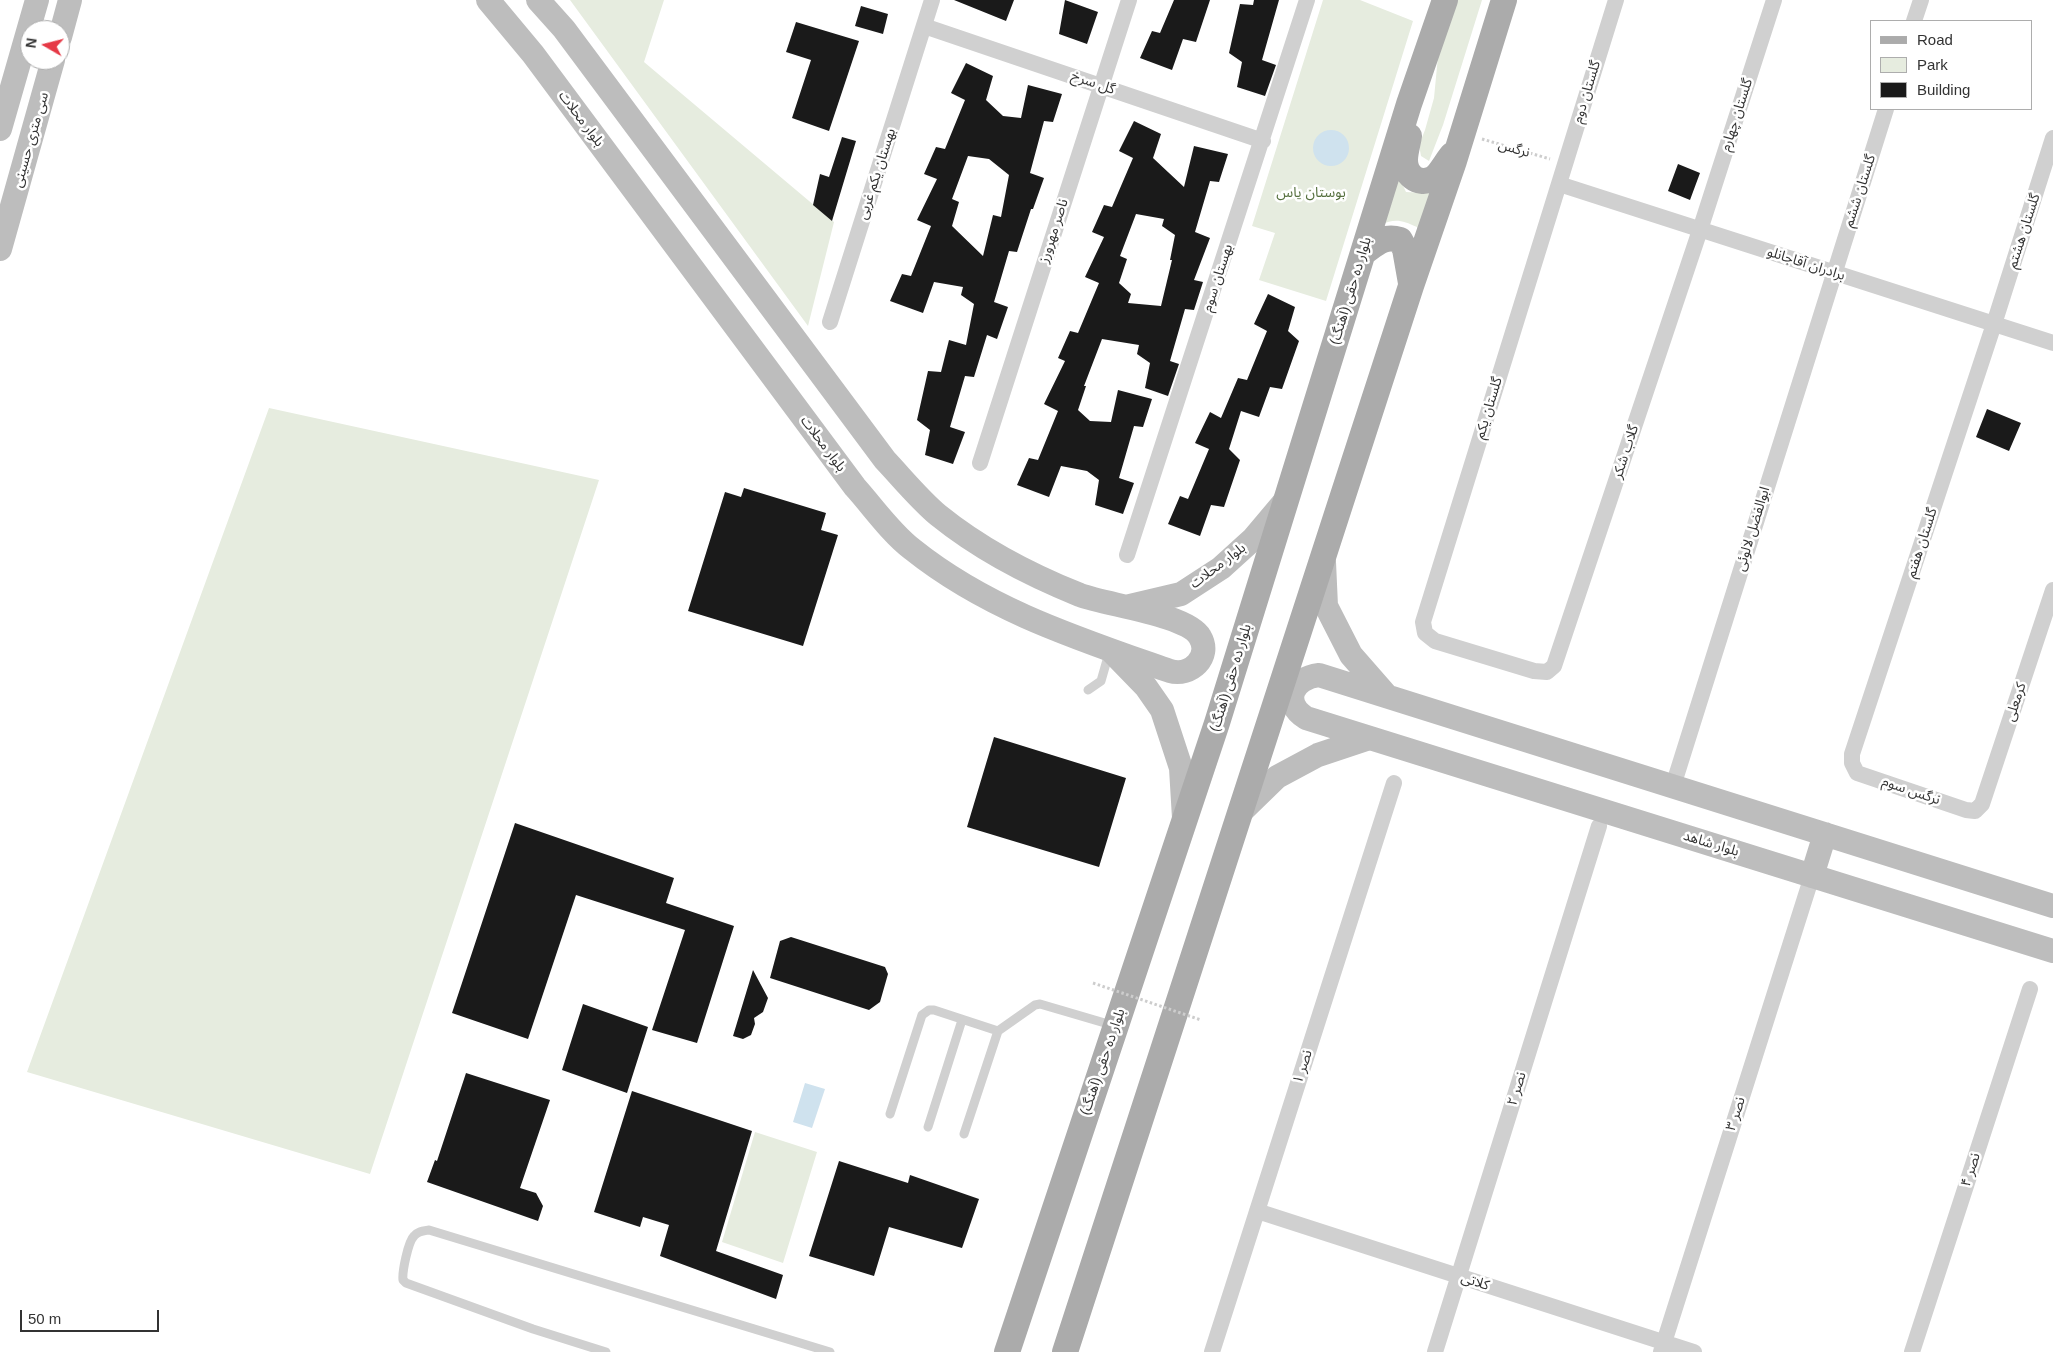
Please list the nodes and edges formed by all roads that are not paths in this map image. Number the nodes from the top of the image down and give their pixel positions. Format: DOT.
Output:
graph roads {
  1 [pos="37,0"];
  2 [pos="70,0"];
  3 [pos="488,0"];
  4 [pos="538,0"];
  5 [pos="932,0"];
  6 [pos="1129,0"];
  7 [pos="1307,0"];
  8 [pos="1446,0"];
  9 [pos="1504,0"];
  10 [pos="1616,0"];
  11 [pos="1774,0"];
  12 [pos="1921,0"];
  13 [pos="65,20"];
  14 [pos="1914,20"];
  15 [pos="924,26"];
  16 [pos="51,70"];
  17 [pos="1422,72"];
  18 [pos="1102,86"];
  19 [pos="1886,110"];
  20 [pos="0,129"];
  21 [pos="2053,138"];
  22 [pos="1461,140"];
  23 [pos="1263,141"];
  24 [pos="1559,184"];
  25 [pos="1700,230"];
  26 [pos="0,249"];
  27 [pos="1363,253"];
  28 [pos="1833,273"];
  29 [pos="1411,286"];
  30 [pos="830,322"];
  31 [pos="1994,324"];
  32 [pos="2053,343"];
  33 [pos="980,463"];
  34 [pos="1286,499"];
  35 [pos="1127,556"];
  36 [pos="1324,556"];
  37 [pos="2053,590"];
  38 [pos="1125,608"];
  39 [pos="1110,650"];
  40 [pos="1547,672"];
  41 [pos="1088,690"];
  42 [pos="1386,695"];
  43 [pos="1369,738"];
  44 [pos="1852,763"];
  45 [pos="1394,783"];
  46 [pos="1673,786"];
  47 [pos="1975,811"];
  48 [pos="1241,812"];
  49 [pos="1184,821"];
  50 [pos="1599,826"];
  51 [pos="1825,834"];
  52 [pos="1812,876"];
  53 [pos="2053,906"];
  54 [pos="2053,951"];
  55 [pos="2030,989"];
  56 [pos="962,1020"];
  57 [pos="1115,1026"];
  58 [pos="998,1031"];
  59 [pos="890,1114"];
  60 [pos="928,1128"];
  61 [pos="964,1134"];
  62 [pos="1257,1211"];
  63 [pos="1459,1276"];
  64 [pos="1663,1347"];
  65 [pos="606,1352"];
  66 [pos="830,1352"];
  67 [pos="1007,1352"];
  68 [pos="1066,1352"];
  69 [pos="1212,1352"];
  70 [pos="1435,1352"];
  71 [pos="1694,1352"];
  72 [pos="1912,1352"];
  1 -- 20 [label="main road"];
  2 -- 13 [label="main road"];
  3 -- 39 [label="main road, بلوار محلات"];
  4 -- 38 [label="main road"];
  5 -- 15 [label="street, بهستان یکم غربی"];
  6 -- 18 [label="street, ناصر مهرورز"];
  7 -- 23 [label="street, بهستان سوم"];
  8 -- 17 [label="main road, بلوار ده حقی (آهنگ)"];
  9 -- 22 [label="main road"];
  10 -- 24 [label="street, گلستان دوم"];
  11 -- 25 [label="street, گلستان چهارم"];
  12 -- 14 [label="street"];
  15 -- 18 [label="street, گل سرخ"];
  15 -- 30 [label="street, بهستان یکم غربی"];
  16 -- 26 [label="main road, سی متری حسینی"];
  17 -- 22 [label="main road"];
  17 -- 27 [label="main road, بلوار ده حقی (آهنگ)"];
  18 -- 23 [label="street, گل سرخ"];
  18 -- 33 [label="street, ناصر مهرورز"];
  19 -- 28 [label="street, گلستان ششم"];
  21 -- 31 [label="street, گلستان هشتم"];
  22 -- 29 [label="main road"];
  23 -- 35 [label="street, بهستان سوم"];
  24 -- 25 [label="street, برادران آقاجانلو"];
  24 -- 40 [label="street, گلستان یکم"];
  25 -- 28 [label="street, برادران آقاجانلو"];
  25 -- 40 [label="street, گلاب شکر"];
  27 -- 29 [label="main road"];
  27 -- 34 [label="main road, بلوار ده حقی (آهنگ)"];
  28 -- 31 [label="street, برادران آقاجانلو"];
  28 -- 46 [label="street, ابوالفضل لالوئی"];
  29 -- 36 [label="main road"];
  31 -- 32 [label="street, برادران آقاجانلو"];
  31 -- 44 [label="street, گلستان هفتم"];
  34 -- 38 [label="main road, بلوار محلات"];
  34 -- 49 [label="main road, بلوار ده حقی (آهنگ)"];
  36 -- 42 [label="main road"];
  36 -- 48 [label="main road"];
  37 -- 47 [label="street, کرمعلی"];
  38 -- 39 [label="main road"];
  39 -- 41 [label="lane"];
  39 -- 49 [label="main road, بلوار محلات"];
  42 -- 43 [label="main road, بلوار شاهد"];
  42 -- 46 [label="main road"];
  43 -- 48 [label="main road"];
  43 -- 52 [label="main road, بلوار شاهد"];
  44 -- 47 [label="street, نرگس سوم"];
  45 -- 62 [label="street, نصر ۱"];
  46 -- 51 [label="main road"];
  48 -- 68 [label="main road"];
  49 -- 57 [label="main road, بلوار ده حقی (آهنگ)"];
  50 -- 63 [label="street, نصر ۲"];
  51 -- 52 [label="main road"];
  51 -- 53 [label="main road"];
  52 -- 54 [label="main road, بلوار شاهد"];
  52 -- 64 [label="street, نصر ۳"];
  55 -- 72 [label="street, نصر ۴"];
  56 -- 58 [label="lane"];
  56 -- 59 [label="lane"];
  56 -- 60 [label="lane"];
  57 -- 58 [label="lane"];
  57 -- 67 [label="main road, بلوار ده حقی (آهنگ)"];
  58 -- 61 [label="lane"];
  62 -- 63 [label="street, کلاتی"];
  62 -- 69 [label="street, نصر ۱"];
  63 -- 64 [label="street, کلاتی"];
  63 -- 70 [label="street, نصر ۲"];
  64 -- 71 [label="street, کلاتی"];
  65 -- 66 [label="lane"];
}
